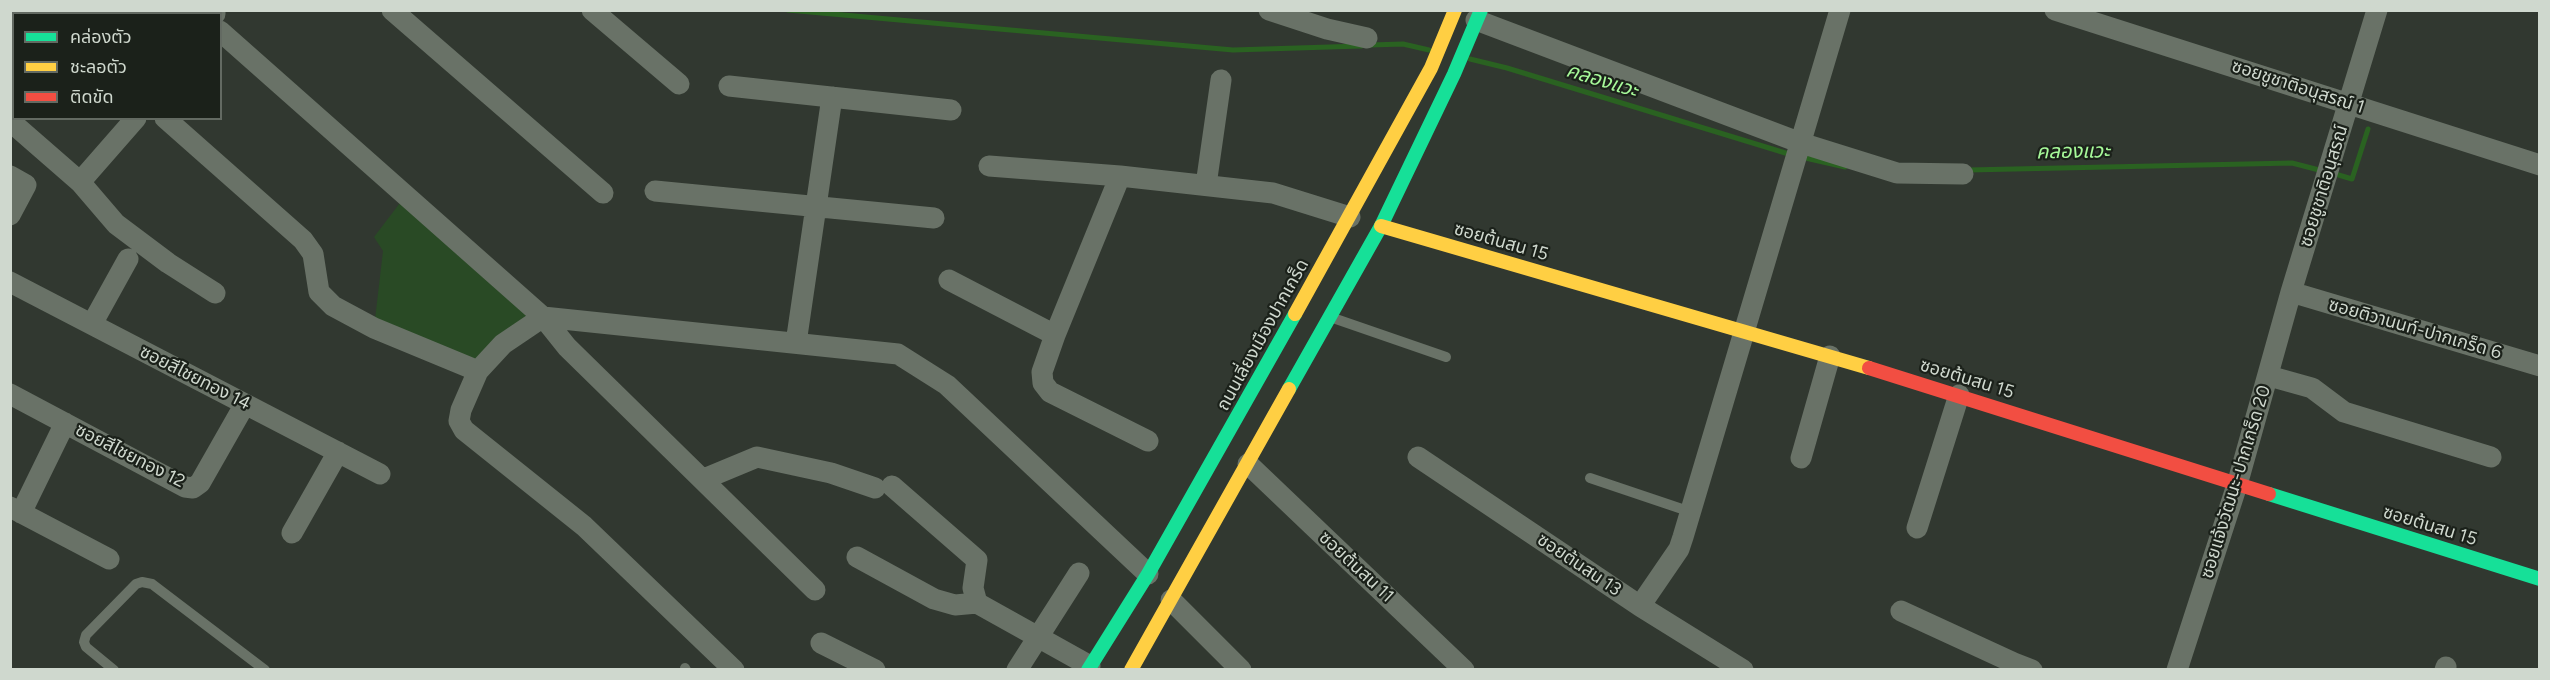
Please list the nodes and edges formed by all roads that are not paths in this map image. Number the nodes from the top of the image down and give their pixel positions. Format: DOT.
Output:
graph roads {
  1 [pos="392,10"];
  2 [pos="592,10"];
  3 [pos="1269,10"];
  4 [pos="1840,10"];
  5 [pos="2055,10"];
  6 [pos="2377,10"];
  7 [pos="1454,13"];
  8 [pos="1477,19"];
  9 [pos="222,34"];
  10 [pos="1367,38"];
  11 [pos="1221,80"];
  12 [pos="679,84"];
  13 [pos="729,86"];
  14 [pos="832,97"];
  15 [pos="2349,103"];
  16 [pos="951,110"];
  17 [pos="134,120"];
  18 [pos="167,120"];
  19 [pos="10,121"];
  20 [pos="1800,146"];
  21 [pos="2540,165"];
  22 [pos="989,166"];
  23 [pos="1963,174"];
  24 [pos="10,176"];
  25 [pos="1120,176"];
  26 [pos="80,182"];
  27 [pos="1206,185"];
  28 [pos="655,191"];
  29 [pos="603,193"];
  30 [pos="816,207"];
  31 [pos="10,215"];
  32 [pos="1350,217"];
  33 [pos="934,218"];
  34 [pos="1381,226"];
  35 [pos="128,260"];
  36 [pos="949,280"];
  37 [pos="10,282"];
  38 [pos="2291,292"];
  39 [pos="215,293"];
  40 [pos="543,316"];
  41 [pos="1330,317"];
  42 [pos="92,324"];
  43 [pos="1744,330"];
  44 [pos="1055,335"];
  45 [pos="796,343"];
  46 [pos="1830,356"];
  47 [pos="1446,357"];
  48 [pos="2540,366"];
  49 [pos="478,371"];
  50 [pos="2269,376"];
  51 [pos="10,394"];
  52 [pos="1959,395"];
  53 [pos="245,404"];
  54 [pos="65,423"];
  55 [pos="1148,441"];
  56 [pos="338,452"];
  57 [pos="1418,457"];
  58 [pos="2491,457"];
  59 [pos="1801,458"];
  60 [pos="1248,464"];
  61 [pos="380,474"];
  62 [pos="1590,478"];
  63 [pos="704,479"];
  64 [pos="2237,485"];
  65 [pos="16,510"];
  66 [pos="1691,512"];
  67 [pos="1917,528"];
  68 [pos="292,533"];
  69 [pos="857,558"];
  70 [pos="109,559"];
  71 [pos="1080,573"];
  72 [pos="1148,574"];
  73 [pos="2540,579"];
  74 [pos="815,590"];
  75 [pos="1171,600"];
  76 [pos="977,603"];
  77 [pos="1640,606"];
  78 [pos="1901,611"];
  79 [pos="1038,637"];
  80 [pos="821,643"];
  81 [pos="2006,665"];
  82 [pos="1089,668"];
  83 [pos="114,669"];
  84 [pos="265,669"];
  85 [pos="734,669"];
  86 [pos="875,669"];
  87 [pos="1017,669"];
  88 [pos="1131,669"];
  89 [pos="1241,669"];
  90 [pos="1464,669"];
  91 [pos="1743,669"];
  92 [pos="2032,669"];
  93 [pos="2177,669"];
  1 -- 29 [label="street"];
  2 -- 12 [label="street"];
  3 -- 10 [label="street"];
  4 -- 20 [label="street"];
  5 -- 15 [label="street, ซอยชูชาติอนุสรณ์ 1"];
  6 -- 15 [label="street, ซอยชูชาติอนุสรณ์"];
  7 -- 32 [label="main road, ถนนเลี่ยงเมืองปากเกร็ด"];
  8 -- 20 [label="street"];
  8 -- 34 [label="main road"];
  9 -- 40 [label="street"];
  11 -- 27 [label="street"];
  13 -- 14 [label="street"];
  14 -- 16 [label="street"];
  14 -- 30 [label="street"];
  15 -- 21 [label="street, ซอยชูชาติอนุสรณ์ 1"];
  15 -- 38 [label="street, ซอยชูชาติอนุสรณ์"];
  17 -- 26 [label="street"];
  18 -- 49 [label="street"];
  19 -- 26 [label="street"];
  20 -- 23 [label="street"];
  20 -- 43 [label="street"];
  22 -- 25 [label="street"];
  24 -- 31 [label="street"];
  25 -- 27 [label="street"];
  25 -- 44 [label="street"];
  26 -- 39 [label="street"];
  27 -- 32 [label="street"];
  28 -- 30 [label="street"];
  30 -- 33 [label="street"];
  30 -- 45 [label="street"];
  32 -- 72 [label="main road, ถนนเลี่ยงเมืองปากเกร็ด"];
  34 -- 41 [label="main road"];
  34 -- 43 [label="main road, ซอยต้นสน 15"];
  35 -- 42 [label="street"];
  36 -- 44 [label="street"];
  37 -- 42 [label="street, ซอยสีไชยทอง 14"];
  38 -- 48 [label="street, ซอยติวานนท์-ปากเกร็ด 6"];
  38 -- 50 [label="street, ซอยแจ้งวัฒนะ-ปากเกร็ด 20"];
  40 -- 45 [label="street"];
  40 -- 49 [label="street"];
  40 -- 63 [label="street"];
  41 -- 47 [label="lane"];
  41 -- 60 [label="main road"];
  42 -- 53 [label="street, ซอยสีไชยทอง 14"];
  43 -- 46 [label="main road, ซอยต้นสน 15"];
  43 -- 66 [label="street"];
  44 -- 55 [label="street"];
  45 -- 72 [label="street"];
  46 -- 52 [label="main road, ซอยต้นสน 15"];
  46 -- 59 [label="street"];
  49 -- 85 [label="street"];
  50 -- 58 [label="street"];
  50 -- 64 [label="street, ซอยแจ้งวัฒนะ-ปากเกร็ด 20"];
  51 -- 54 [label="street, ซอยสีไชยทอง 12"];
  52 -- 64 [label="main road, ซอยต้นสน 15"];
  52 -- 67 [label="street"];
  53 -- 54 [label="street, ซอยสีไชยทอง 12"];
  53 -- 56 [label="street, ซอยสีไชยทอง 14"];
  54 -- 65 [label="street"];
  56 -- 61 [label="street, ซอยสีไชยทอง 14"];
  56 -- 68 [label="street"];
  57 -- 77 [label="street, ซอยต้นสน 13"];
  60 -- 75 [label="main road"];
  60 -- 90 [label="street, ซอยต้นสน 11"];
  62 -- 66 [label="lane"];
  63 -- 74 [label="street"];
  63 -- 76 [label="street"];
  64 -- 73 [label="main road, ซอยต้นสน 15"];
  64 -- 93 [label="street, ซอยแจ้งวัฒนะ-ปากเกร็ด 20"];
  65 -- 70 [label="street"];
  66 -- 77 [label="street"];
  69 -- 76 [label="street"];
  71 -- 79 [label="street"];
  72 -- 82 [label="main road, ถนนเลี่ยงเมืองปากเกร็ด"];
  75 -- 88 [label="main road"];
  75 -- 89 [label="street"];
  76 -- 79 [label="street"];
  77 -- 91 [label="street, ซอยต้นสน 13"];
  78 -- 81 [label="street"];
  79 -- 82 [label="street"];
  79 -- 87 [label="street"];
  80 -- 86 [label="street"];
  81 -- 92 [label="street"];
  83 -- 84 [label="lane"];
}
